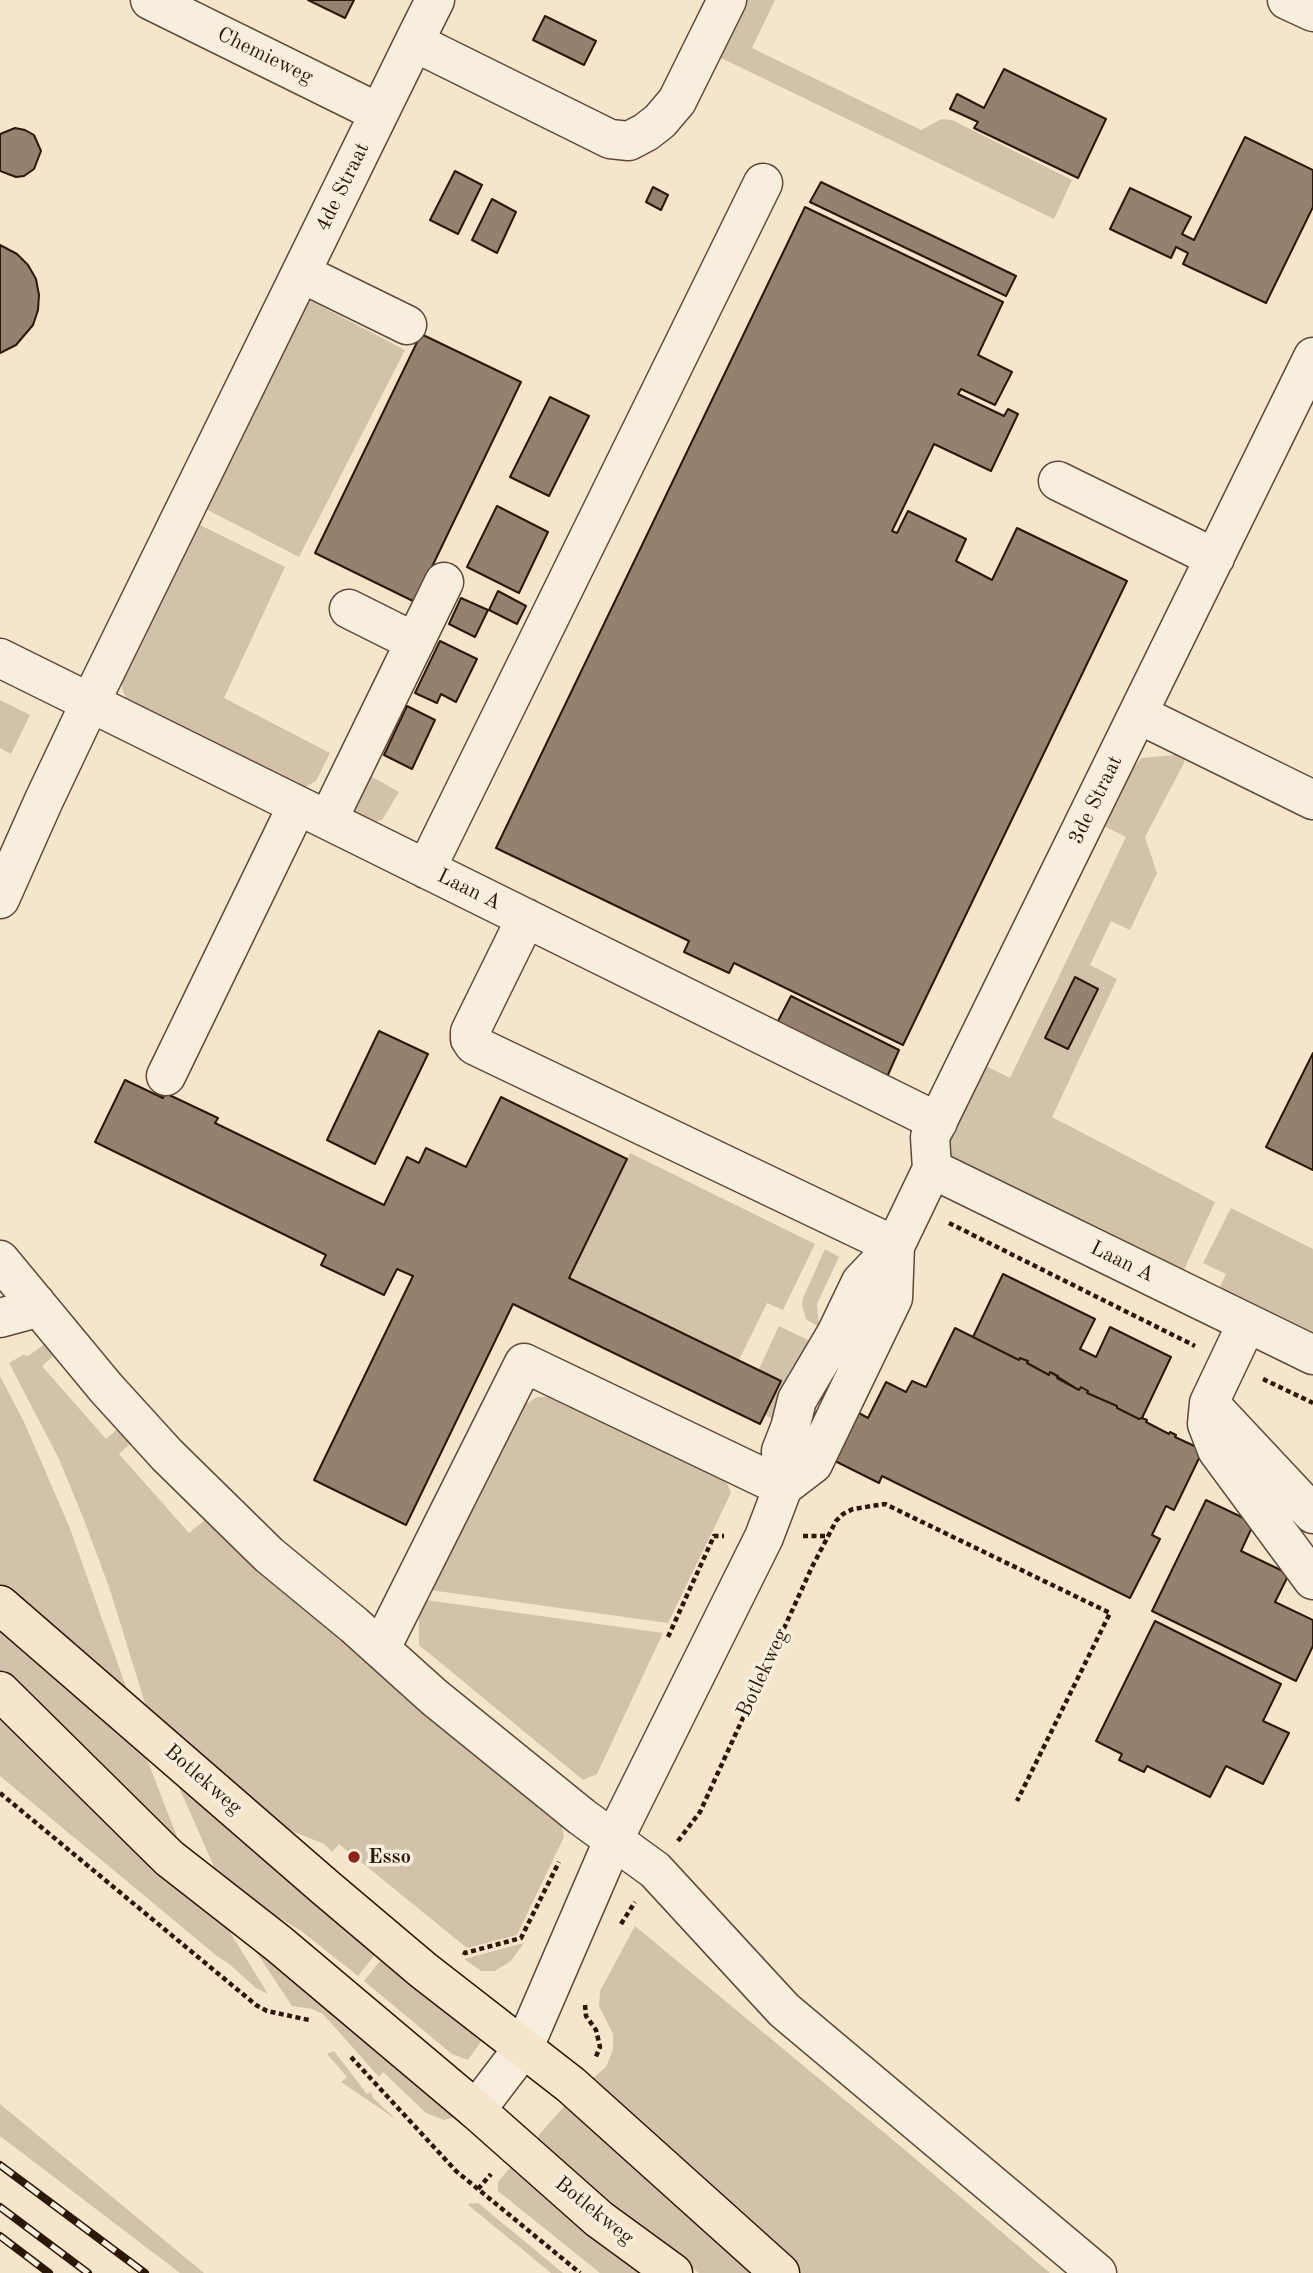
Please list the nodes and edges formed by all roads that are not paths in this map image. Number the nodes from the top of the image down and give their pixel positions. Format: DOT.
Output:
graph roads {
  1 [pos="150,0"];
  2 [pos="435,0"];
  3 [pos="727,0"];
  4 [pos="1287,0"];
  5 [pos="1313,12"];
  6 [pos="414,42"];
  7 [pos="379,113"];
  8 [pos="763,183"];
  9 [pos="301,273"];
  10 [pos="407,325"];
  11 [pos="1313,357"];
  12 [pos="1058,481"];
  13 [pos="1215,558"];
  14 [pos="444,582"];
  15 [pos="349,609"];
  16 [pos="415,642"];
  17 [pos="0,658"];
  18 [pos="90,703"];
  19 [pos="1138,714"];
  20 [pos="1313,800"];
  21 [pos="312,813"];
  22 [pos="426,869"];
  23 [pos="0,899"];
  24 [pos="526,919"];
  25 [pos="166,1076"];
  26 [pos="938,1122"];
  27 [pos="932,1169"];
  28 [pos="895,1246"];
  29 [pos="0,1260"];
  30 [pos="36,1303"];
  31 [pos="0,1318"];
  32 [pos="1247,1323"];
  33 [pos="1313,1355"];
  34 [pos="1209,1403"];
  35 [pos="783,1487"];
  36 [pos="1313,1514"];
  37 [pos="1313,1580"];
  38 [pos="0,1605"];
  39 [pos="381,1648"];
  40 [pos="0,1690"];
  41 [pos="613,1841"];
  42 [pos="524,2047"];
  43 [pos="477,2110"];
  44 [pos="673,2273"];
  45 [pos="779,2273"];
  46 [pos="1097,2273"];
  1 -- 7 [label="street, Chemieweg"];
  2 -- 6 [label="street, 4de Straat"];
  3 -- 6 [label="street"];
  4 -- 5 [label="street"];
  6 -- 7 [label="street, 4de Straat"];
  7 -- 9 [label="street, 4de Straat"];
  8 -- 22 [label="street"];
  9 -- 10 [label="street"];
  9 -- 18 [label="street, 4de Straat"];
  11 -- 13 [label="street, 3de Straat"];
  12 -- 13 [label="street"];
  13 -- 19 [label="street, 3de Straat"];
  14 -- 16 [label="street"];
  15 -- 16 [label="street"];
  16 -- 21 [label="street"];
  17 -- 18 [label="street, Laan A"];
  18 -- 21 [label="street, Laan A"];
  18 -- 23 [label="street, 4de Straat"];
  19 -- 20 [label="street"];
  19 -- 26 [label="street, 3de Straat"];
  21 -- 22 [label="street, Laan A"];
  21 -- 25 [label="street"];
  22 -- 24 [label="street, Laan A"];
  24 -- 26 [label="street, Laan A"];
  24 -- 28 [label="street"];
  26 -- 27 [label="street, 3de Straat"];
  27 -- 28 [label="street, 3de Straat"];
  27 -- 32 [label="street, Laan A"];
  28 -- 35 [label="street, 3de Straat"];
  29 -- 30 [label="street"];
  30 -- 31 [label="street"];
  30 -- 39 [label="street"];
  32 -- 33 [label="street, Laan A"];
  32 -- 34 [label="street"];
  34 -- 36 [label="street"];
  34 -- 37 [label="street"];
  35 -- 39 [label="street"];
  35 -- 41 [label="street"];
  38 -- 42 [label="main road, Botlekweg"];
  39 -- 41 [label="street"];
  40 -- 43 [label="main road, Botlekweg"];
  41 -- 42 [label="street"];
  41 -- 46 [label="street"];
  42 -- 43 [label="street"];
  42 -- 45 [label="main road, Botlekweg"];
  43 -- 44 [label="main road, Botlekweg"];
}
